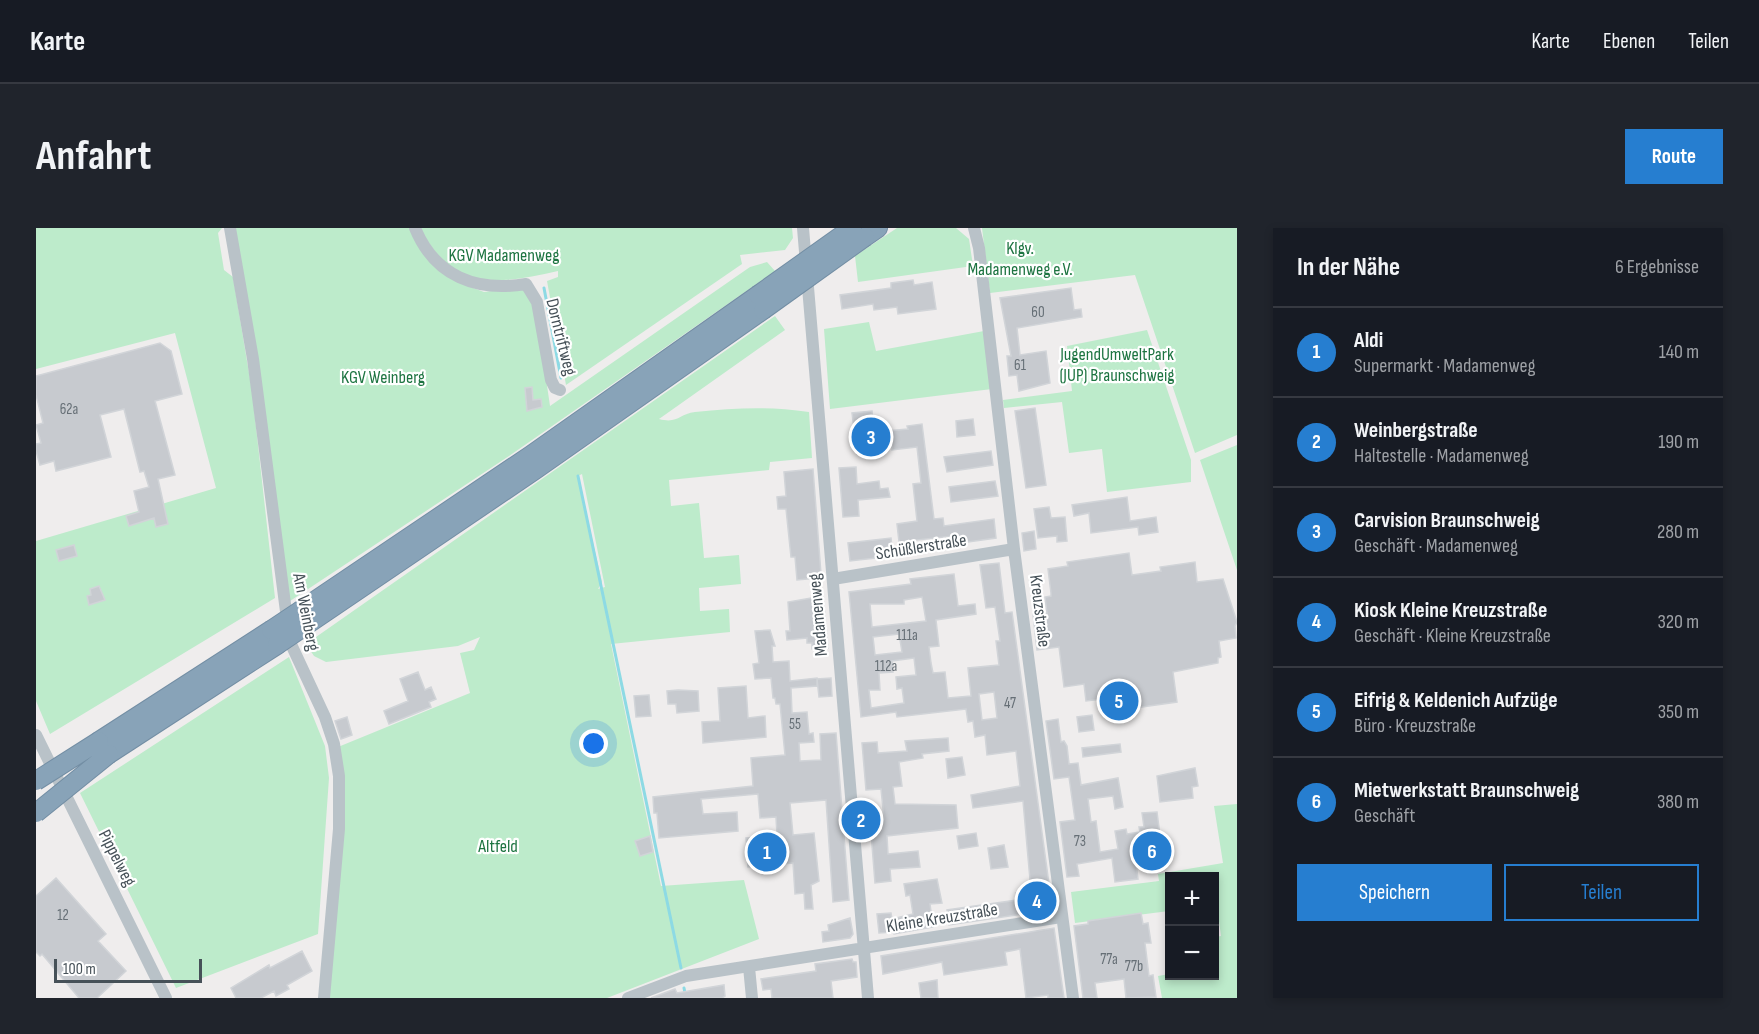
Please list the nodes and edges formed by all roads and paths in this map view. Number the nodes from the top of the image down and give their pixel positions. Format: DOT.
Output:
graph roads {
  1 [pos="230,228"];
  2 [pos="415,228"];
  3 [pos="803,228"];
  4 [pos="974,228"];
  5 [pos="865,231"];
  6 [pos="560,390"];
  7 [pos="1014,549"];
  8 [pos="833,579"];
  9 [pos="36,735"];
  10 [pos="104,748"];
  11 [pos="36,772"];
  12 [pos="36,782"];
  13 [pos="36,800"];
  14 [pos="36,813"];
  15 [pos="1061,917"];
  16 [pos="864,948"];
  17 [pos="749,967"];
  18 [pos="166,998"];
  19 [pos="324,998"];
  20 [pos="628,998"];
  21 [pos="752,998"];
  22 [pos="868,998"];
  23 [pos="1072,998"];
  1 -- 19 [label="street, Am Weinberg"];
  2 -- 6 [label="street, Dorntriftweg"];
  3 -- 8 [label="street, Madamenweg"];
  4 -- 7 [label="street, Kreuzstraße"];
  5 -- 10 [label="highway, bridge"];
  7 -- 8 [label="street, Schüßlerstraße"];
  7 -- 15 [label="street, Kreuzstraße"];
  8 -- 16 [label="street, Madamenweg"];
  9 -- 18 [label="street, Pippelweg"];
  10 -- 11 [label="highway, bridge"];
  10 -- 12 [label="highway, bridge"];
  10 -- 13 [label="highway, bridge"];
  10 -- 14 [label="highway, bridge"];
  15 -- 16 [label="street, Kleine Kreuzstraße"];
  15 -- 23 [label="street, Kreuzstraße"];
  16 -- 17 [label="street, Kleine Kreuzstraße"];
  16 -- 22 [label="street, Madamenweg"];
  17 -- 20 [label="street, Kleine Kreuzstraße"];
  17 -- 21 [label="street"];
}
